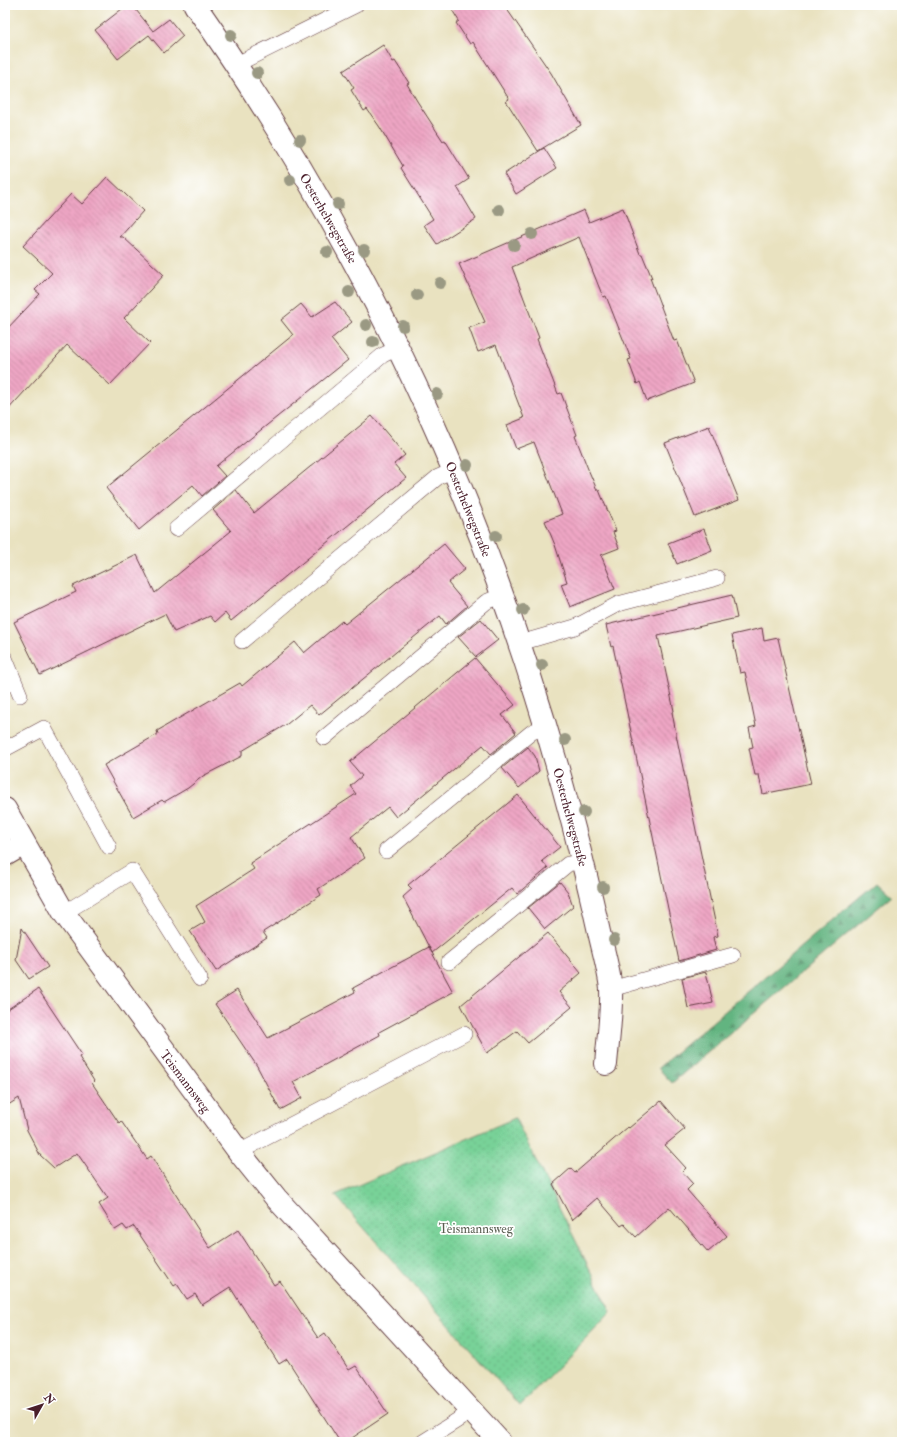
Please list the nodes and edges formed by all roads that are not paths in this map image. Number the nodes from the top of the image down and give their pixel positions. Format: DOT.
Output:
graph roads {
  1 [pos="195,5"];
  2 [pos="356,5"];
  3 [pos="237,64"];
  4 [pos="398,348"];
  5 [pos="454,470"];
  6 [pos="176,529"];
  7 [pos="717,578"];
  8 [pos="503,595"];
  9 [pos="242,641"];
  10 [pos="520,643"];
  11 [pos="5,658"];
  12 [pos="20,695"];
  13 [pos="546,726"];
  14 [pos="324,738"];
  15 [pos="5,749"];
  16 [pos="5,809"];
  17 [pos="24,844"];
  18 [pos="109,847"];
  19 [pos="386,852"];
  20 [pos="5,855"];
  21 [pos="584,861"];
  22 [pos="64,913"];
  23 [pos="733,955"];
  24 [pos="449,962"];
  25 [pos="200,979"];
  26 [pos="611,989"];
  27 [pos="464,1034"];
  28 [pos="606,1064"];
  29 [pos="239,1152"];
  30 [pos="472,1411"];
  31 [pos="423,1442"];
  32 [pos="500,1442"];
  1 -- 3 [label="street, Oesterhelwegstraße"];
  2 -- 3 [label="lane"];
  3 -- 4 [label="street, Oesterhelwegstraße"];
  4 -- 5 [label="street, Oesterhelwegstraße"];
  4 -- 6 [label="lane"];
  5 -- 8 [label="street, Oesterhelwegstraße"];
  5 -- 9 [label="lane"];
  7 -- 10 [label="lane"];
  8 -- 10 [label="street, Oesterhelwegstraße"];
  8 -- 14 [label="lane"];
  10 -- 13 [label="street, Oesterhelwegstraße"];
  11 -- 12 [label="lane"];
  13 -- 19 [label="lane"];
  13 -- 21 [label="street, Oesterhelwegstraße"];
  15 -- 18 [label="lane"];
  16 -- 17 [label="street, Teismannsweg"];
  17 -- 20 [label="street"];
  17 -- 22 [label="street, Teismannsweg"];
  21 -- 24 [label="lane"];
  21 -- 26 [label="street, Oesterhelwegstraße"];
  22 -- 25 [label="lane"];
  22 -- 29 [label="street, Teismannsweg"];
  23 -- 26 [label="lane"];
  26 -- 28 [label="street, Oesterhelwegstraße"];
  27 -- 29 [label="lane"];
  29 -- 30 [label="street, Teismannsweg"];
  30 -- 31 [label="lane"];
  30 -- 32 [label="street, Teismannsweg"];
}
